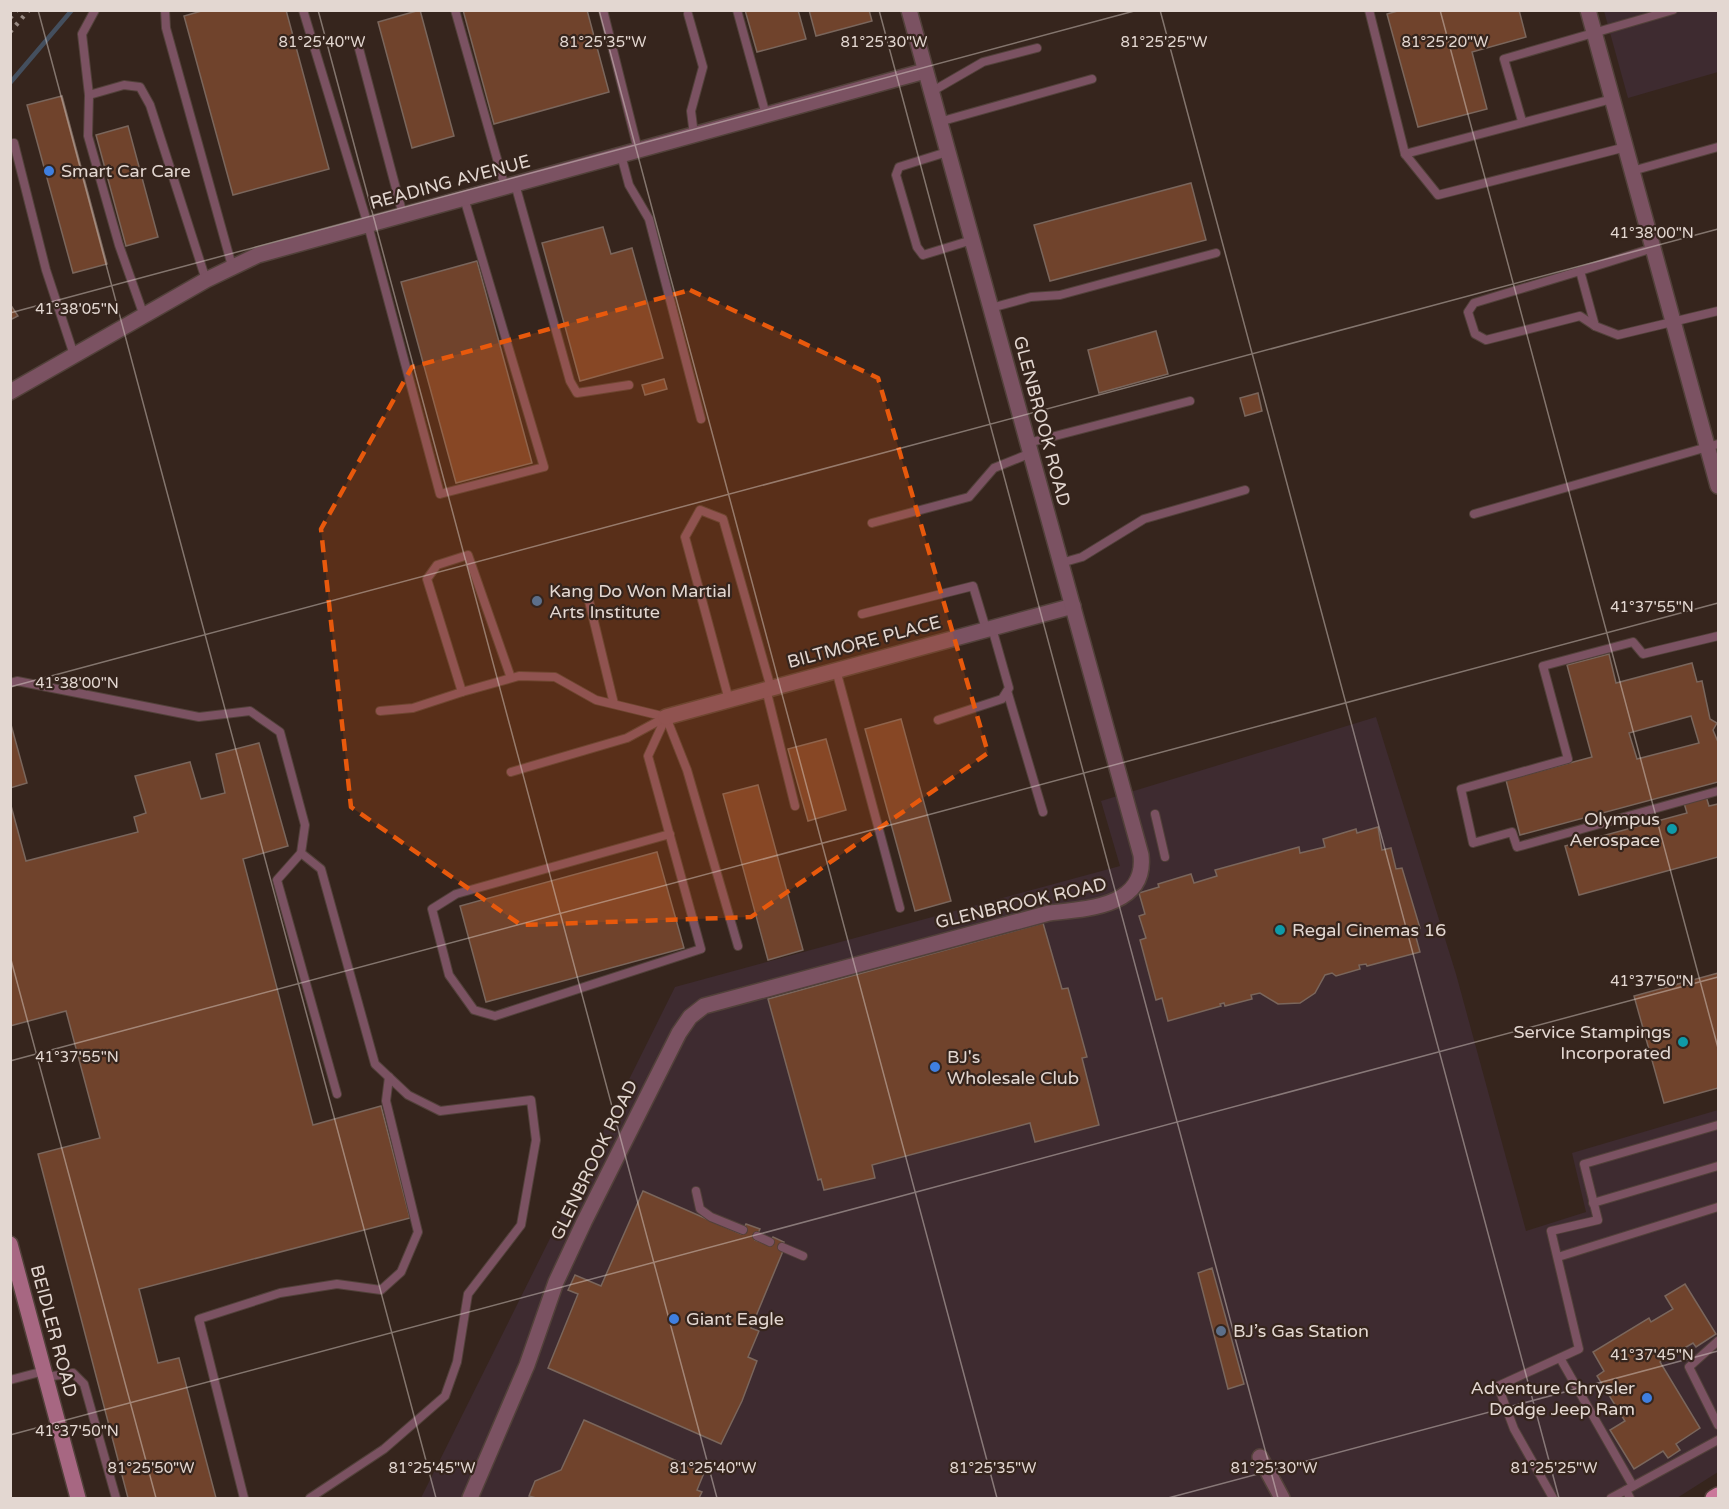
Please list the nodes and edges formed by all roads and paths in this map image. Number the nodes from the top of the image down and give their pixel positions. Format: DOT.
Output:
graph roads {
  1 [pos="95,10"];
  2 [pos="303,10"];
  3 [pos="455,10"];
  4 [pos="603,10"];
  5 [pos="737,10"];
  6 [pos="909,10"];
  7 [pos="1369,10"];
  8 [pos="1588,10"];
  9 [pos="1673,10"];
  10 [pos="165,11"];
  11 [pos="688,14"];
  12 [pos="1595,35"];
  13 [pos="357,41"];
  14 [pos="1037,48"];
  15 [pos="925,71"];
  16 [pos="1092,79"];
  17 [pos="931,92"];
  18 [pos="89,95"];
  19 [pos="1612,99"];
  20 [pos="766,115"];
  21 [pos="1522,121"];
  22 [pos="939,122"];
  23 [pos="694,135"];
  24 [pos="14,143"];
  25 [pos="1626,147"];
  26 [pos="1719,147"];
  27 [pos="638,150"];
  28 [pos="948,152"];
  29 [pos="1406,153"];
  30 [pos="621,155"];
  31 [pos="1632,171"];
  32 [pos="510,186"];
  33 [pos="464,198"];
  34 [pos="403,215"];
  35 [pos="368,225"];
  36 [pos="972,240"];
  37 [pos="1653,248"];
  38 [pos="1216,253"];
  39 [pos="232,266"];
  40 [pos="1580,271"];
  41 [pos="206,280"];
  42 [pos="991,308"];
  43 [pos="1719,311"];
  44 [pos="144,316"];
  45 [pos="1674,323"];
  46 [pos="1595,326"];
  47 [pos="74,355"];
  48 [pos="630,385"];
  49 [pos="10,392"];
  50 [pos="1190,401"];
  51 [pos="701,419"];
  52 [pos="1713,445"];
  53 [pos="1030,448"];
  54 [pos="1719,486"];
  55 [pos="1245,490"];
  56 [pos="1474,514"];
  57 [pos="872,523"];
  58 [pos="1061,563"];
  59 [pos="589,601"];
  60 [pos="1073,606"];
  61 [pos="862,614"];
  62 [pos="989,629"];
  63 [pos="1719,636"];
  64 [pos="836,670"];
  65 [pos="511,678"];
  66 [pos="10,683"];
  67 [pos="768,689"];
  68 [pos="462,692"];
  69 [pos="1008,694"];
  70 [pos="729,700"];
  71 [pos="614,705"];
  72 [pos="381,711"];
  73 [pos="666,717"];
  74 [pos="938,720"];
  75 [pos="511,772"];
  76 [pos="1719,792"];
  77 [pos="795,806"];
  78 [pos="1043,812"];
  79 [pos="1155,814"];
  80 [pos="669,834"];
  81 [pos="301,853"];
  82 [pos="1165,856"];
  83 [pos="900,908"];
  84 [pos="738,946"];
  85 [pos="389,1077"];
  86 [pos="337,1094"];
  87 [pos="1719,1125"];
  88 [pos="1719,1166"];
  89 [pos="696,1191"];
  90 [pos="1593,1203"];
  91 [pos="1719,1207"];
  92 [pos="743,1230"];
  93 [pos="757,1236"];
  94 [pos="770,1242"];
  95 [pos="10,1244"];
  96 [pos="782,1247"];
  97 [pos="803,1256"];
  98 [pos="1558,1257"];
  99 [pos="14,1272"];
  100 [pos="1719,1341"];
  101 [pos="1560,1358"];
  102 [pos="45,1374"];
  103 [pos="10,1380"];
  104 [pos="1719,1425"];
  105 [pos="1719,1440"];
  106 [pos="1260,1457"];
  107 [pos="1630,1488"];
  108 [pos="1719,1495"];
  109 [pos="78,1498"];
  110 [pos="116,1498"];
  111 [pos="244,1498"];
  112 [pos="310,1498"];
  113 [pos="470,1498"];
  114 [pos="1282,1498"];
  115 [pos="1553,1498"];
  116 [pos="1611,1498"];
  117 [pos="1630,1498"];
  118 [pos="1713,1498"];
  1 -- 18 [label="lane"];
  2 -- 35 [label="lane"];
  3 -- 32 [label="lane"];
  4 -- 27 [label="lane"];
  5 -- 20 [label="lane"];
  6 -- 15 [label="street, GLENBROOK ROAD"];
  7 -- 29 [label="lane"];
  8 -- 12 [label="street"];
  9 -- 12 [label="lane"];
  10 -- 39 [label="lane"];
  11 -- 23 [label="lane"];
  12 -- 19 [label="street"];
  12 -- 21 [label="lane"];
  13 -- 34 [label="lane"];
  14 -- 17 [label="lane"];
  15 -- 17 [label="street, GLENBROOK ROAD"];
  15 -- 20 [label="street, READING AVENUE"];
  16 -- 22 [label="lane"];
  17 -- 22 [label="street, GLENBROOK ROAD"];
  18 -- 41 [label="lane"];
  18 -- 44 [label="lane"];
  19 -- 21 [label="lane"];
  19 -- 25 [label="street"];
  20 -- 23 [label="street, READING AVENUE"];
  21 -- 29 [label="lane"];
  22 -- 28 [label="street, GLENBROOK ROAD"];
  23 -- 27 [label="street, READING AVENUE"];
  24 -- 47 [label="lane"];
  25 -- 29 [label="lane"];
  25 -- 31 [label="street"];
  26 -- 31 [label="lane"];
  27 -- 30 [label="street, READING AVENUE"];
  28 -- 36 [label="street, GLENBROOK ROAD"];
  28 -- 36 [label="lane"];
  30 -- 32 [label="street, READING AVENUE"];
  30 -- 51 [label="lane"];
  31 -- 37 [label="street"];
  32 -- 33 [label="street, READING AVENUE"];
  32 -- 48 [label="lane"];
  33 -- 34 [label="street, READING AVENUE"];
  33 -- 35 [label="lane"];
  34 -- 35 [label="street, READING AVENUE"];
  35 -- 39 [label="street, READING AVENUE"];
  36 -- 42 [label="street, GLENBROOK ROAD"];
  37 -- 40 [label="lane"];
  37 -- 45 [label="street"];
  38 -- 42 [label="lane"];
  39 -- 41 [label="street, READING AVENUE"];
  40 -- 46 [label="lane"];
  40 -- 46 [label="lane"];
  41 -- 44 [label="street, READING AVENUE"];
  42 -- 53 [label="street, GLENBROOK ROAD"];
  43 -- 45 [label="lane"];
  44 -- 47 [label="street, READING AVENUE"];
  45 -- 46 [label="lane"];
  45 -- 52 [label="street"];
  47 -- 49 [label="street, READING AVENUE"];
  50 -- 53 [label="lane"];
  52 -- 54 [label="street"];
  52 -- 56 [label="lane"];
  53 -- 57 [label="lane"];
  53 -- 58 [label="street, GLENBROOK ROAD"];
  55 -- 58 [label="lane"];
  58 -- 60 [label="street, GLENBROOK ROAD"];
  59 -- 71 [label="lane"];
  60 -- 62 [label="street, BILTMORE PLACE"];
  60 -- 113 [label="street, GLENBROOK ROAD"];
  61 -- 62 [label="lane"];
  62 -- 64 [label="street, BILTMORE PLACE"];
  62 -- 69 [label="lane"];
  63 -- 76 [label="lane"];
  64 -- 67 [label="street, BILTMORE PLACE"];
  64 -- 83 [label="lane"];
  65 -- 68 [label="lane"];
  65 -- 68 [label="lane"];
  65 -- 71 [label="lane"];
  66 -- 81 [label="lane"];
  67 -- 70 [label="street, BILTMORE PLACE"];
  67 -- 70 [label="lane"];
  67 -- 77 [label="lane"];
  68 -- 72 [label="lane"];
  69 -- 74 [label="lane"];
  69 -- 78 [label="lane"];
  70 -- 73 [label="street, BILTMORE PLACE"];
  71 -- 73 [label="lane"];
  73 -- 75 [label="lane"];
  73 -- 80 [label="lane"];
  73 -- 84 [label="lane"];
  79 -- 82 [label="lane"];
  80 -- 80 [label="lane"];
  81 -- 85 [label="lane"];
  81 -- 86 [label="lane"];
  85 -- 111 [label="lane"];
  85 -- 112 [label="lane"];
  87 -- 90 [label="lane"];
  88 -- 90 [label="lane"];
  89 -- 92 [label="lane"];
  90 -- 98 [label="lane"];
  91 -- 98 [label="lane"];
  93 -- 94 [label="lane"];
  95 -- 99 [label="street, BEIDLER ROAD"];
  96 -- 97 [label="lane"];
  98 -- 101 [label="lane"];
  99 -- 102 [label="street, BEIDLER ROAD"];
  100 -- 104 [label="lane"];
  101 -- 107 [label="lane"];
  101 -- 115 [label="lane"];
  102 -- 103 [label="lane"];
  102 -- 109 [label="street, BEIDLER ROAD"];
  102 -- 110 [label="lane"];
  105 -- 107 [label="lane"];
  106 -- 114 [label="street"];
  107 -- 116 [label="lane"];
  107 -- 117 [label="lane"];
  108 -- 118 [label="main road"];
}
